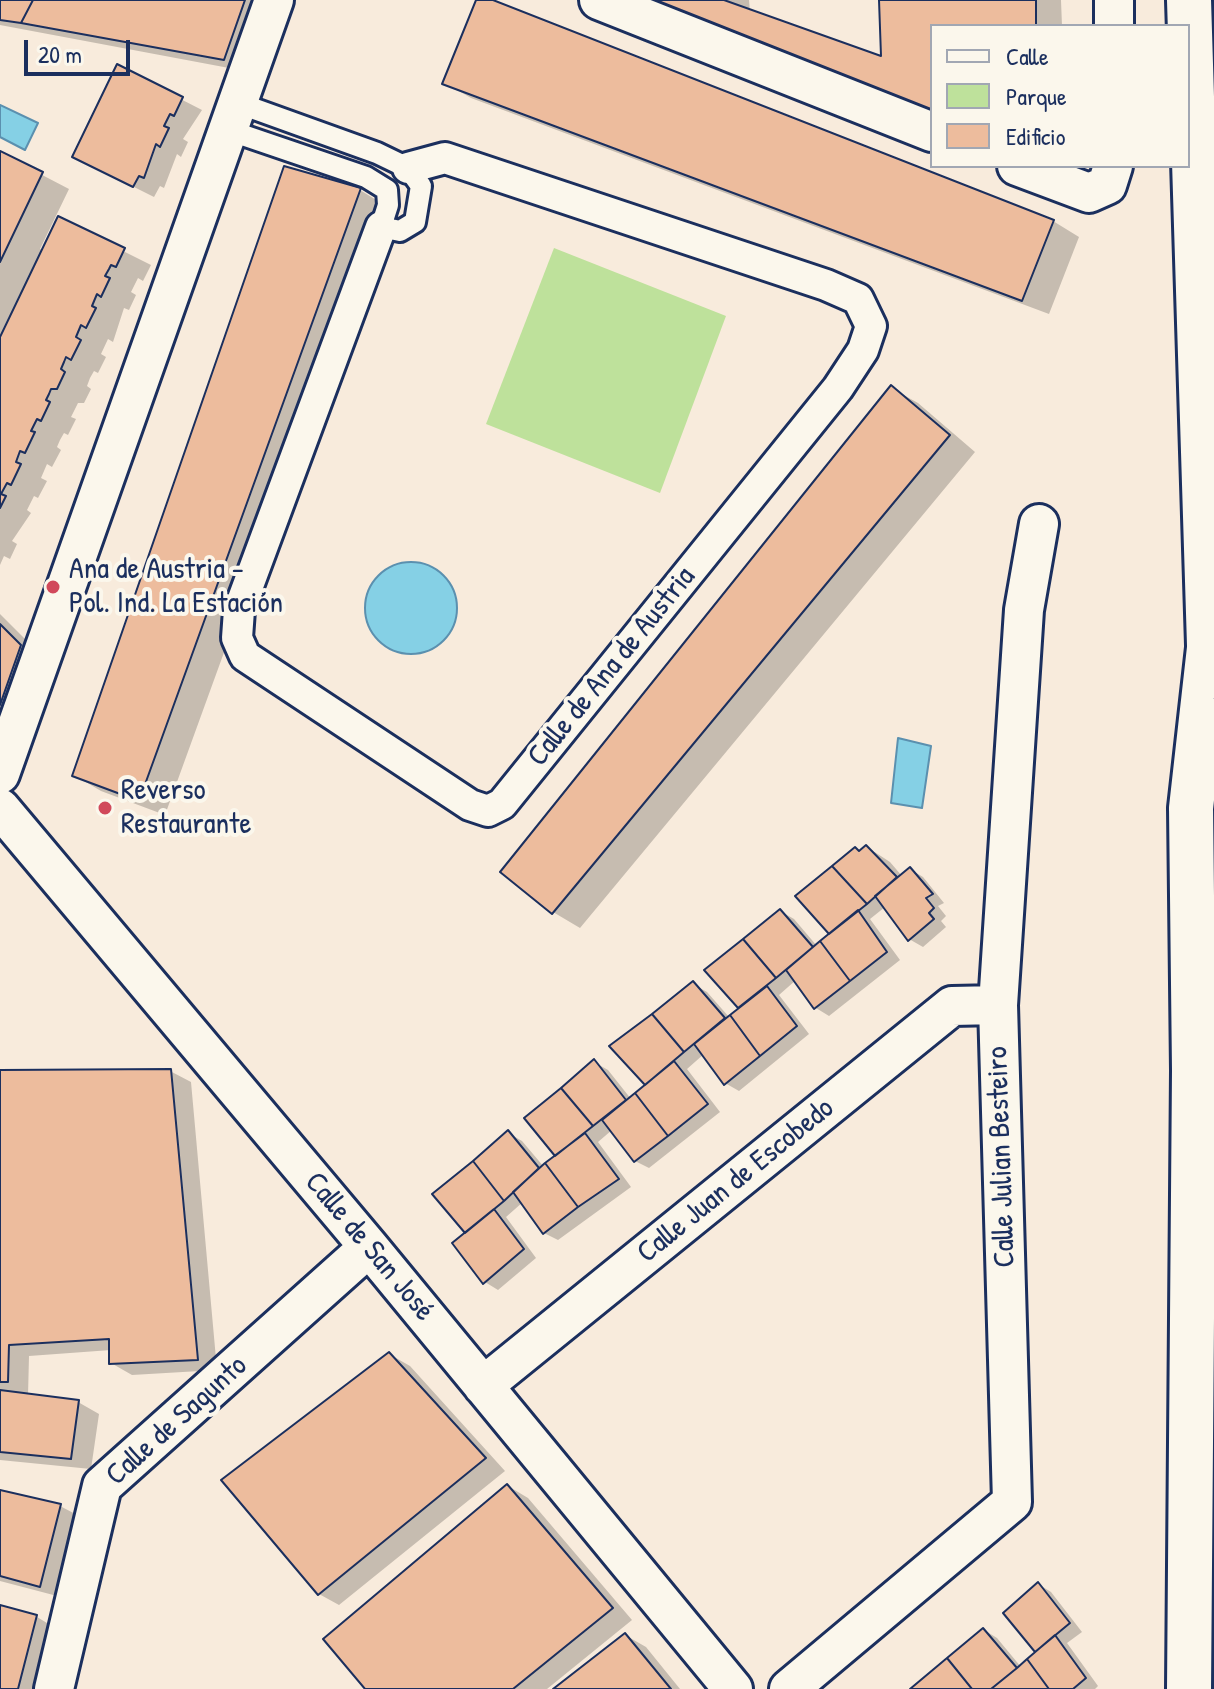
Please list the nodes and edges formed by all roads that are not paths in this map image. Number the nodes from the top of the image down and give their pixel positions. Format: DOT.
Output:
graph roads {
  1 [pos="274,0"];
  2 [pos="599,0"];
  3 [pos="1114,0"];
  4 [pos="1189,0"];
  5 [pos="1114,24"];
  6 [pos="1190,24"];
  7 [pos="1190,32"];
  8 [pos="233,117"];
  9 [pos="930,131"];
  10 [pos="408,168"];
  11 [pos="1022,168"];
  12 [pos="1110,176"];
  13 [pos="381,227"];
  14 [pos="1039,524"];
  15 [pos="1209,648"];
  16 [pos="1214,753"];
  17 [pos="0,774"];
  18 [pos="0,808"];
  19 [pos="998,1005"];
  20 [pos="369,1247"];
  21 [pos="483,1386"];
  22 [pos="54,1689"];
  23 [pos="733,1689"];
  24 [pos="789,1689"];
  25 [pos="1189,1689"];
  1 -- 8 [label="street"];
  2 -- 9 [label="street"];
  3 -- 5 [label="street"];
  4 -- 6 [label="highway"];
  7 -- 15 [label="highway"];
  8 -- 10 [label="lane"];
  8 -- 13 [label="lane, Calle de Ana de Austria"];
  8 -- 17 [label="street"];
  10 -- 13 [label="lane"];
  10 -- 13 [label="street, Calle de Ana de Austria"];
  11 -- 12 [label="street"];
  14 -- 19 [label="street, Calle Julian Besteiro"];
  15 -- 16 [label="highway"];
  15 -- 25 [label="highway"];
  18 -- 20 [label="street, Calle de San José"];
  19 -- 21 [label="street, Calle Juan de Escobedo"];
  19 -- 24 [label="street, Calle Julian Besteiro"];
  20 -- 21 [label="street, Calle de San José"];
  20 -- 22 [label="street, Calle de Sagunto"];
  21 -- 23 [label="street, Calle de San José"];
}
